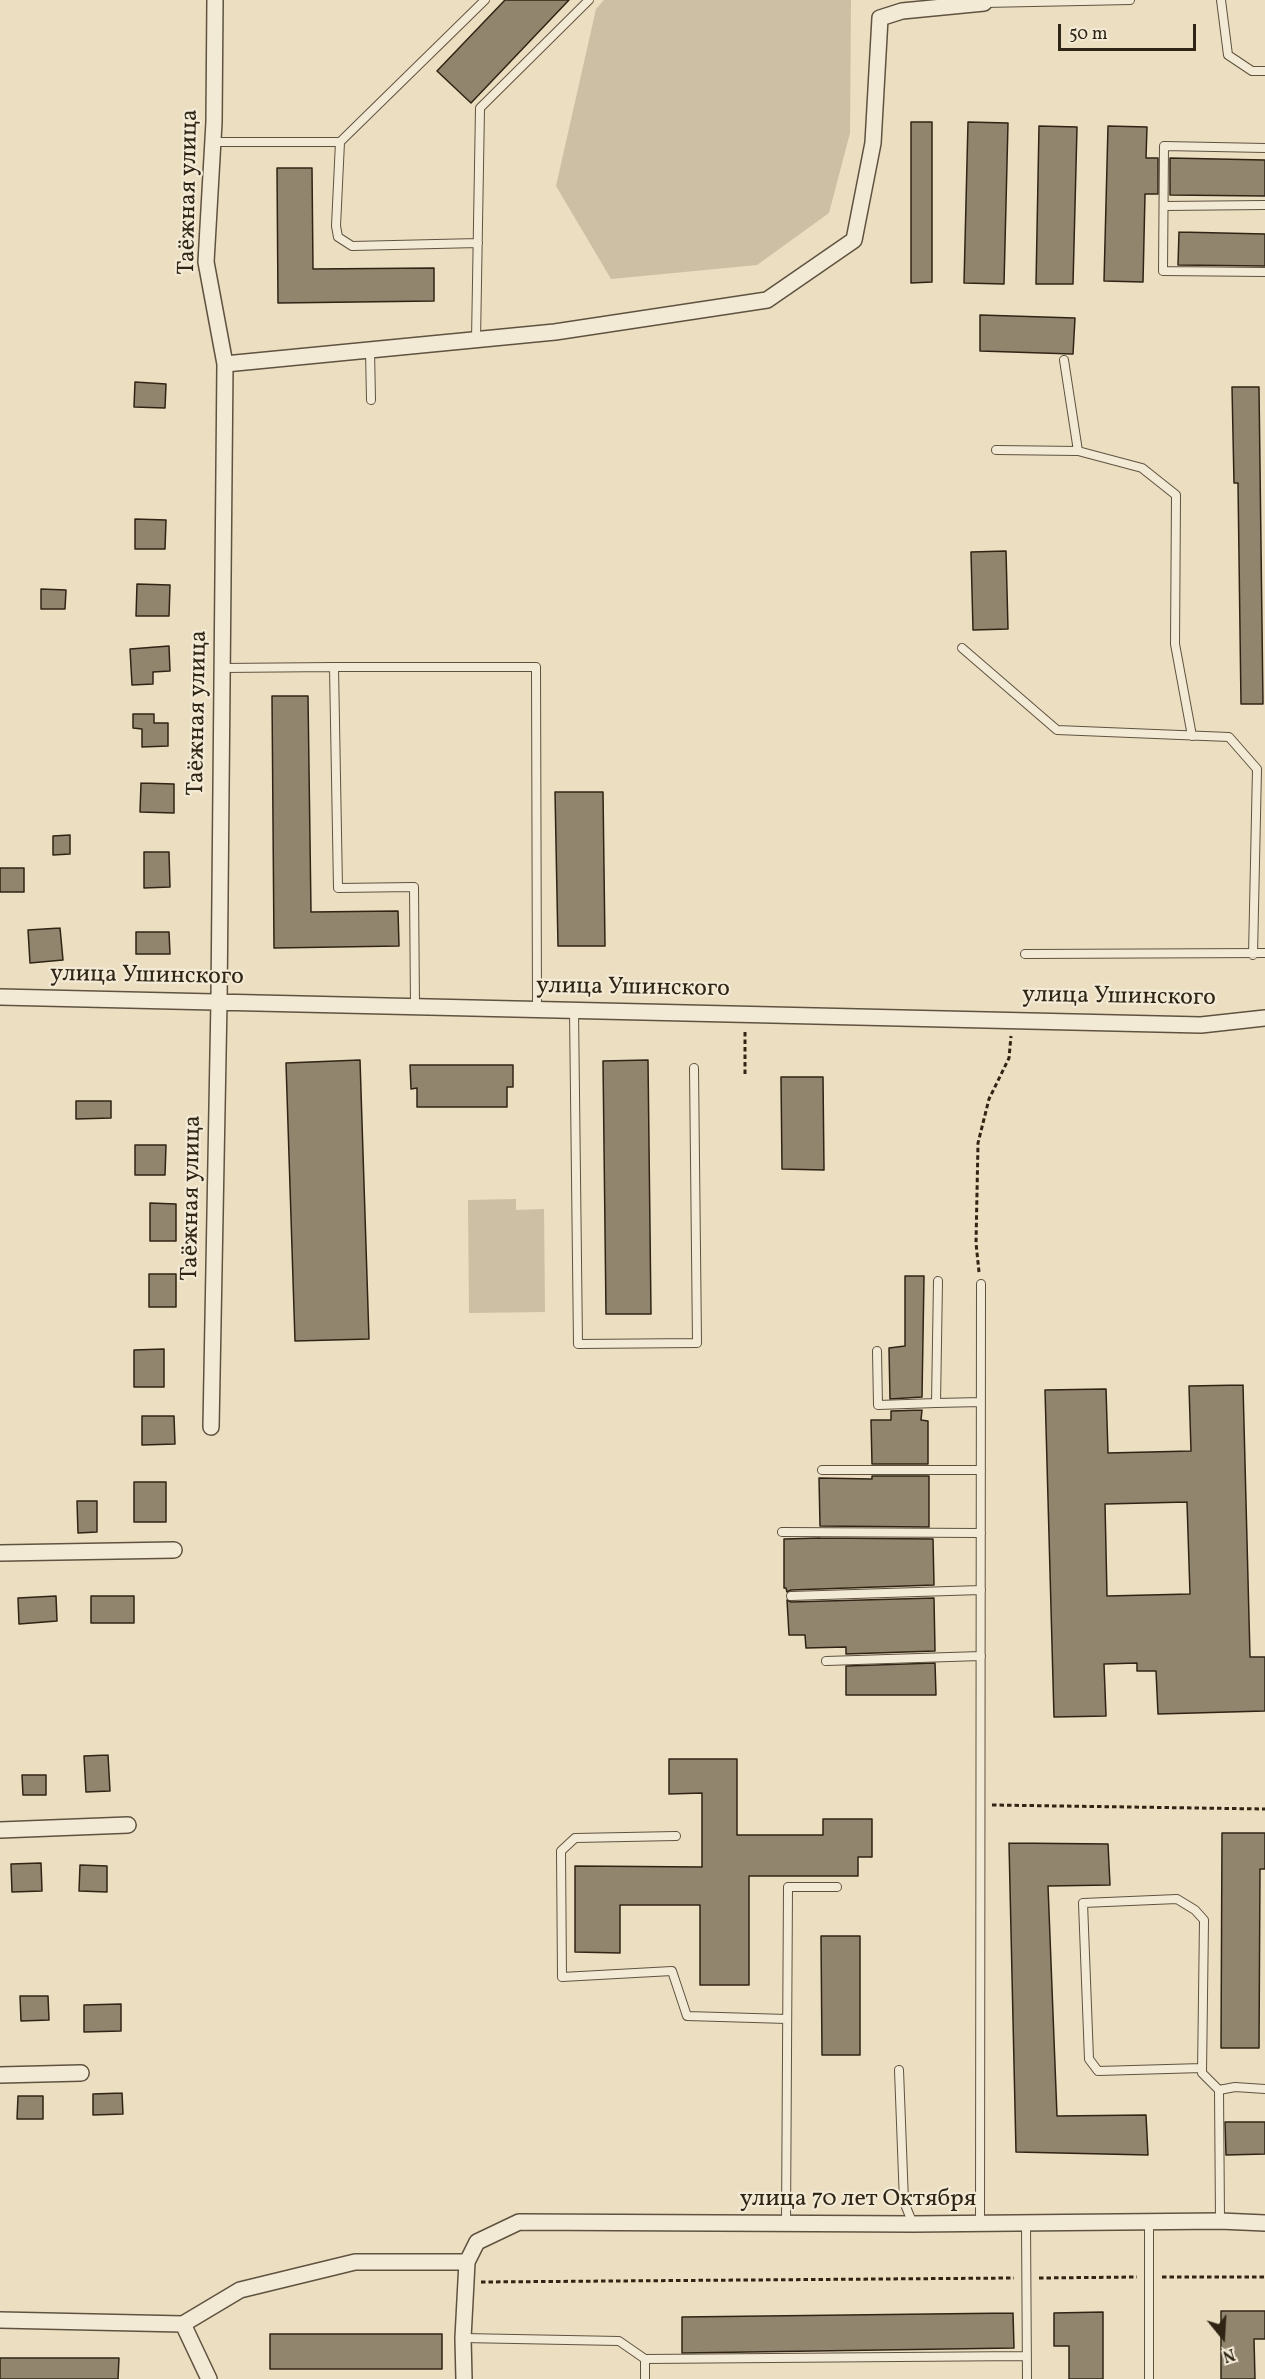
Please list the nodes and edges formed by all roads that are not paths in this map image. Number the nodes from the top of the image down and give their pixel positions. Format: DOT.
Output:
graph roads {
  1 [pos="214,0"];
  2 [pos="485,0"];
  3 [pos="589,0"];
  4 [pos="1130,0"];
  5 [pos="1221,0"];
  6 [pos="984,2"];
  7 [pos="1265,71"];
  8 [pos="213,142"];
  9 [pos="340,142"];
  10 [pos="1265,148"];
  11 [pos="1265,205"];
  12 [pos="1164,206"];
  13 [pos="478,243"];
  14 [pos="1265,272"];
  15 [pos="476,340"];
  16 [pos="370,350"];
  17 [pos="1064,360"];
  18 [pos="225,364"];
  19 [pos="370,400"];
  20 [pos="996,450"];
  21 [pos="1078,451"];
  22 [pos="962,648"];
  23 [pos="222,668"];
  24 [pos="334,668"];
  25 [pos="1192,736"];
  26 [pos="1025,954"];
  27 [pos="1265,954"];
  28 [pos="1253,955"];
  29 [pos="0,997"];
  30 [pos="219,1001"];
  31 [pos="415,1006"];
  32 [pos="537,1009"];
  33 [pos="574,1010"];
  34 [pos="1265,1018"];
  35 [pos="694,1068"];
  36 [pos="938,1281"];
  37 [pos="981,1284"];
  38 [pos="877,1351"];
  39 [pos="981,1402"];
  40 [pos="936,1403"];
  41 [pos="211,1427"];
  42 [pos="822,1470"];
  43 [pos="981,1470"];
  44 [pos="782,1532"];
  45 [pos="981,1533"];
  46 [pos="174,1550"];
  47 [pos="0,1553"];
  48 [pos="981,1590"];
  49 [pos="791,1596"];
  50 [pos="981,1656"];
  51 [pos="826,1661"];
  52 [pos="128,1825"];
  53 [pos="0,1830"];
  54 [pos="676,1836"];
  55 [pos="837,1887"];
  56 [pos="787,2019"];
  57 [pos="1202,2068"];
  58 [pos="899,2070"];
  59 [pos="81,2073"];
  60 [pos="0,2075"];
  61 [pos="1265,2089"];
  62 [pos="1219,2090"];
  63 [pos="1220,2221"];
  64 [pos="1149,2222"];
  65 [pos="1026,2223"];
  66 [pos="1265,2223"];
  67 [pos="786,2224"];
  68 [pos="913,2224"];
  69 [pos="980,2224"];
  70 [pos="467,2262"];
  71 [pos="0,2320"];
  72 [pos="183,2324"];
  73 [pos="463,2338"];
  74 [pos="1026,2356"];
  75 [pos="645,2359"];
  76 [pos="208,2379"];
  77 [pos="464,2379"];
  78 [pos="645,2379"];
  79 [pos="1027,2379"];
  80 [pos="1149,2379"];
  1 -- 8 [label="street, Таёжная улица"];
  2 -- 9 [label="lane"];
  3 -- 13 [label="lane"];
  4 -- 6 [label="lane"];
  5 -- 7 [label="lane"];
  6 -- 15 [label="street"];
  8 -- 9 [label="lane"];
  8 -- 18 [label="street, Таёжная улица"];
  9 -- 13 [label="lane"];
  10 -- 12 [label="lane"];
  11 -- 12 [label="lane"];
  12 -- 14 [label="lane"];
  13 -- 15 [label="lane"];
  15 -- 16 [label="street"];
  16 -- 18 [label="street"];
  16 -- 19 [label="lane"];
  17 -- 21 [label="lane"];
  18 -- 23 [label="street, Таёжная улица"];
  20 -- 21 [label="lane"];
  21 -- 25 [label="lane"];
  22 -- 25 [label="lane"];
  23 -- 24 [label="lane"];
  23 -- 30 [label="street, Таёжная улица"];
  24 -- 31 [label="lane"];
  24 -- 32 [label="lane"];
  25 -- 28 [label="lane"];
  26 -- 28 [label="lane"];
  27 -- 28 [label="lane"];
  29 -- 30 [label="street, улица Ушинского"];
  30 -- 31 [label="street, улица Ушинского"];
  30 -- 41 [label="street, Таёжная улица"];
  31 -- 32 [label="street, улица Ушинского"];
  32 -- 33 [label="street, улица Ушинского"];
  33 -- 34 [label="street, улица Ушинского"];
  33 -- 35 [label="lane"];
  36 -- 40 [label="lane"];
  37 -- 39 [label="lane"];
  38 -- 40 [label="lane"];
  39 -- 40 [label="lane"];
  39 -- 43 [label="lane"];
  42 -- 43 [label="lane"];
  43 -- 45 [label="lane"];
  44 -- 45 [label="lane"];
  45 -- 48 [label="lane"];
  46 -- 47 [label="street"];
  48 -- 49 [label="lane"];
  48 -- 50 [label="lane"];
  50 -- 51 [label="lane"];
  50 -- 69 [label="lane"];
  52 -- 53 [label="street"];
  54 -- 56 [label="lane"];
  55 -- 56 [label="lane"];
  56 -- 67 [label="lane"];
  57 -- 57 [label="lane"];
  57 -- 62 [label="lane"];
  58 -- 68 [label="lane"];
  59 -- 60 [label="street"];
  61 -- 62 [label="lane"];
  62 -- 63 [label="lane"];
  63 -- 64 [label="street, улица 70 лет Октября"];
  63 -- 66 [label="street, улица 70 лет Октября"];
  64 -- 65 [label="street, улица 70 лет Октября"];
  64 -- 80 [label="lane"];
  65 -- 69 [label="street, улица 70 лет Октября"];
  65 -- 74 [label="lane"];
  67 -- 68 [label="street, улица 70 лет Октября"];
  67 -- 70 [label="street, улица 70 лет Октября"];
  68 -- 69 [label="street, улица 70 лет Октября"];
  70 -- 72 [label="street"];
  70 -- 73 [label="street"];
  71 -- 72 [label="street"];
  72 -- 76 [label="street"];
  73 -- 75 [label="lane"];
  73 -- 77 [label="street"];
  74 -- 75 [label="lane"];
  74 -- 79 [label="lane"];
  75 -- 78 [label="lane"];
}
